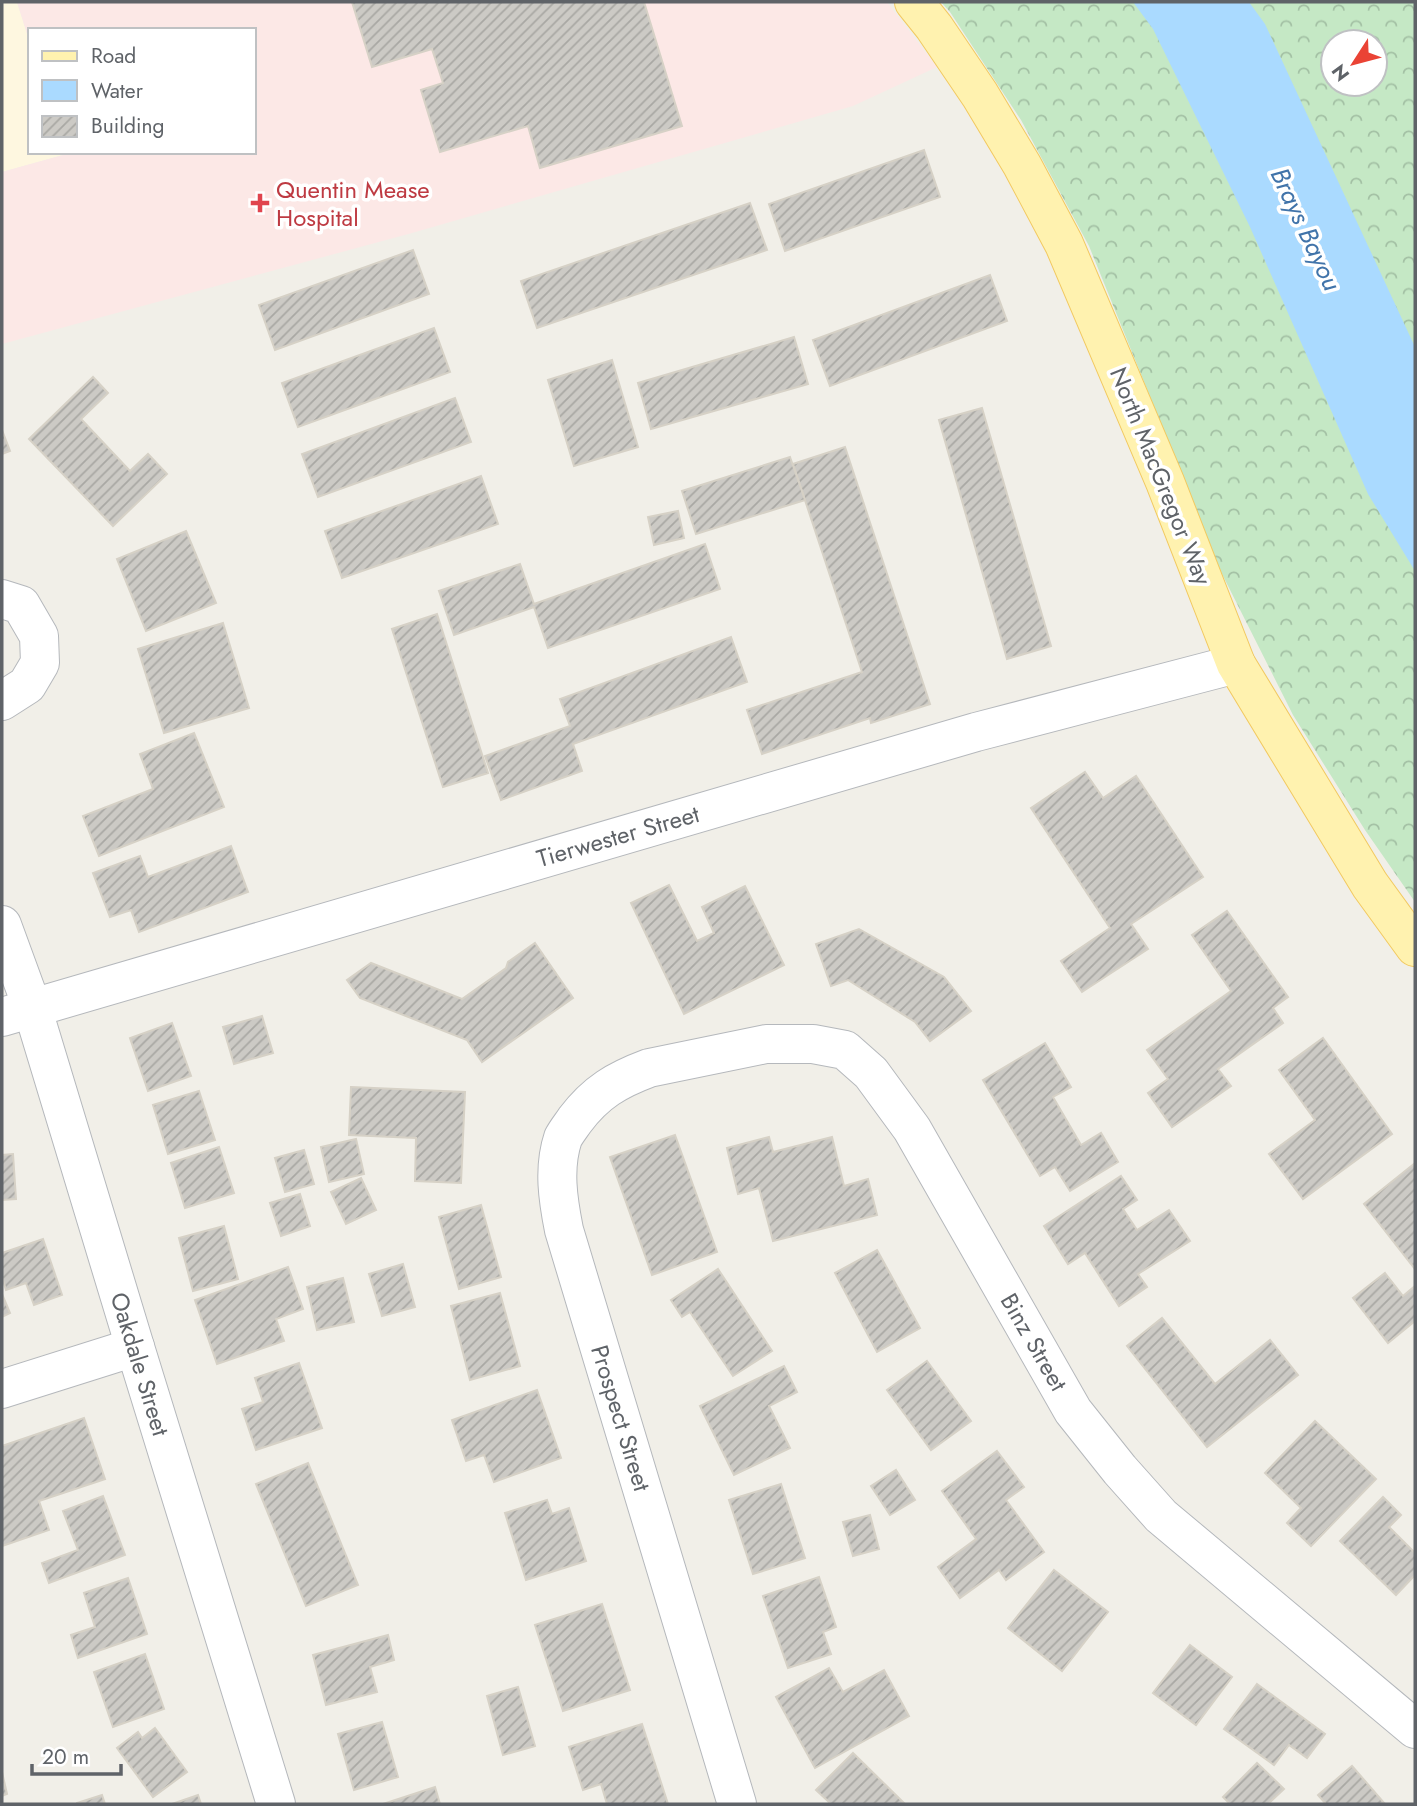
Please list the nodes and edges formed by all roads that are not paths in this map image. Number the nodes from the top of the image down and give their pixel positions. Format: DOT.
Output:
graph roads {
  1 [pos="914,2"];
  2 [pos="2,598"];
  3 [pos="1236,664"];
  4 [pos="2,701"];
  5 [pos="2,925"];
  6 [pos="1415,947"];
  7 [pos="17,1012"];
  8 [pos="649,1068"];
  9 [pos="135,1347"];
  10 [pos="2,1389"];
  11 [pos="1415,1729"];
  12 [pos="276,1804"];
  13 [pos="737,1804"];
  1 -- 3 [label="main road, North MacGregor Way"];
  2 -- 4 [label="street"];
  3 -- 6 [label="main road, North MacGregor Way"];
  3 -- 7 [label="street, Tierwester Street"];
  5 -- 7 [label="street, Oakdale Street"];
  7 -- 9 [label="street, Oakdale Street"];
  8 -- 11 [label="street, Binz Street"];
  8 -- 13 [label="street, Prospect Street"];
  9 -- 10 [label="street"];
  9 -- 12 [label="street, Oakdale Street"];
}
